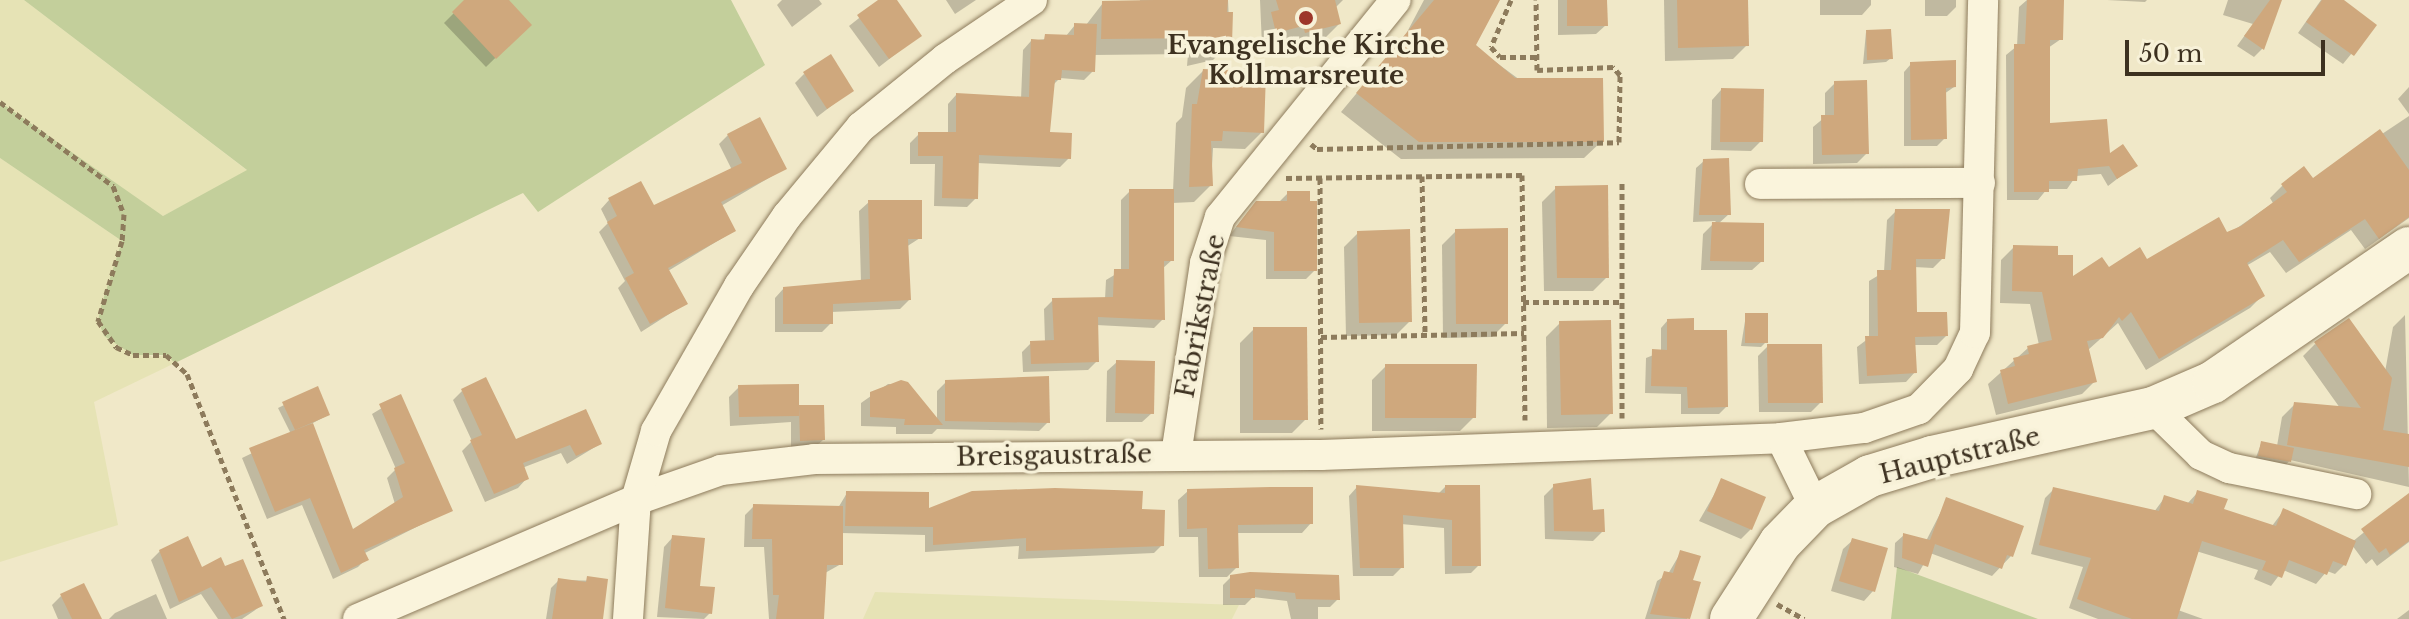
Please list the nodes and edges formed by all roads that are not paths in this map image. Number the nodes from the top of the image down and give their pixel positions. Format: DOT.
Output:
graph roads {
  1 [pos="1032,0"];
  2 [pos="1396,0"];
  3 [pos="1983,0"];
  4 [pos="1980,183"];
  5 [pos="1760,184"];
  6 [pos="2409,248"];
  7 [pos="2153,408"];
  8 [pos="1919,409"];
  9 [pos="1781,438"];
  10 [pos="1176,455"];
  11 [pos="1932,457"];
  12 [pos="2356,494"];
  13 [pos="636,500"];
  14 [pos="1815,507"];
  15 [pos="358,619"];
  16 [pos="628,619"];
  17 [pos="1731,619"];
  1 -- 13 [label="street"];
  2 -- 10 [label="street, Fabrikstraße"];
  3 -- 4 [label="street"];
  4 -- 5 [label="street"];
  4 -- 8 [label="street"];
  6 -- 7 [label="main road, Hauptstraße"];
  7 -- 11 [label="main road, Hauptstraße"];
  7 -- 12 [label="street"];
  8 -- 9 [label="street, Breisgaustraße"];
  8 -- 11 [label="street"];
  9 -- 10 [label="street, Breisgaustraße"];
  9 -- 14 [label="street"];
  10 -- 13 [label="street, Breisgaustraße"];
  11 -- 14 [label="main road, Hauptstraße"];
  13 -- 15 [label="street, Breisgaustraße"];
  13 -- 16 [label="street"];
  14 -- 17 [label="main road, Hauptstraße"];
}
